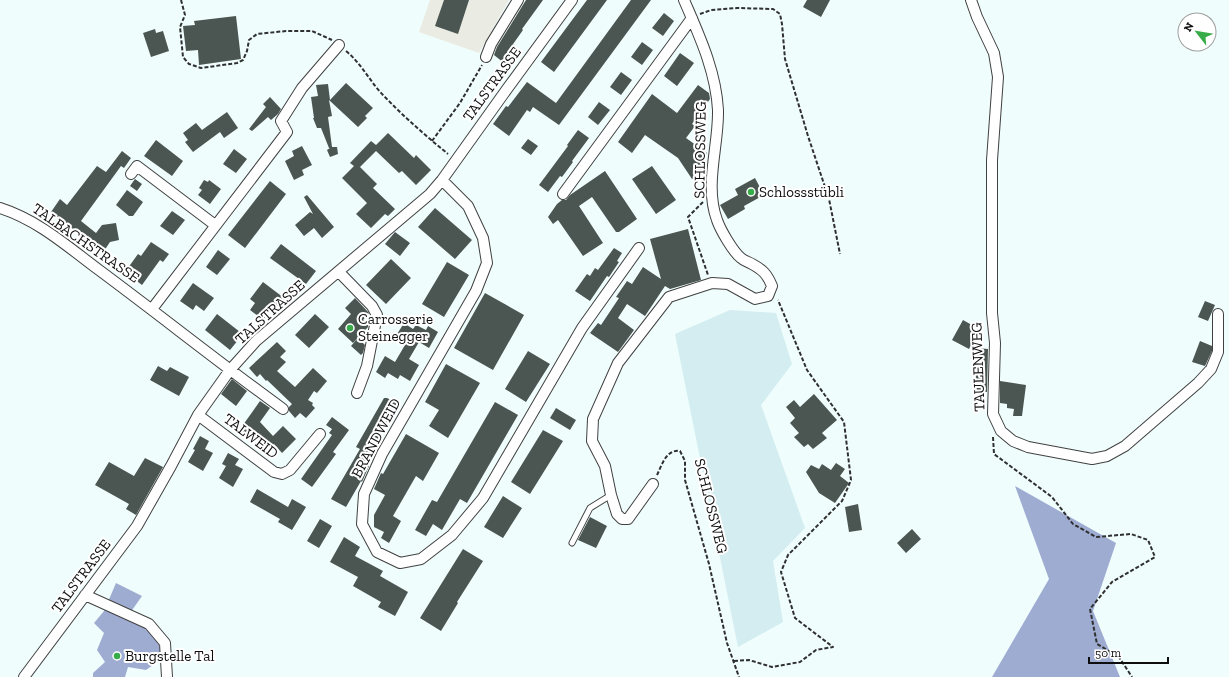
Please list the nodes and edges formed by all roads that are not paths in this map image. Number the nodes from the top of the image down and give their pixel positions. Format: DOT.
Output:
graph roads {
  1 [pos="518,0"];
  2 [pos="572,0"];
  3 [pos="684,0"];
  4 [pos="971,0"];
  5 [pos="692,18"];
  6 [pos="339,45"];
  7 [pos="486,57"];
  8 [pos="131,174"];
  9 [pos="442,180"];
  10 [pos="563,194"];
  11 [pos="0,208"];
  12 [pos="215,225"];
  13 [pos="638,248"];
  14 [pos="339,272"];
  15 [pos="152,308"];
  16 [pos="1218,314"];
  17 [pos="230,370"];
  18 [pos="357,393"];
  19 [pos="283,409"];
  20 [pos="198,415"];
  21 [pos="320,434"];
  22 [pos="653,484"];
  23 [pos="611,495"];
  24 [pos="572,543"];
  25 [pos="85,594"];
  26 [pos="24,677"];
  27 [pos="167,677"];
  1 -- 7 [label="street"];
  2 -- 9 [label="street, TALSTRASSE"];
  3 -- 5 [label="street, SCHLOSSWEG"];
  4 -- 16 [label="street, TAULENWEG"];
  5 -- 10 [label="street"];
  5 -- 23 [label="street, SCHLOSSWEG"];
  6 -- 12 [label="street"];
  8 -- 12 [label="street"];
  9 -- 13 [label="street, BRANDWEID"];
  9 -- 14 [label="street, TALSTRASSE"];
  11 -- 15 [label="street, TALBACHSTRASSE"];
  12 -- 15 [label="street"];
  14 -- 17 [label="street, TALSTRASSE"];
  14 -- 18 [label="street"];
  15 -- 17 [label="street, TALBACHSTRASSE"];
  17 -- 19 [label="street, TALBACHSTRASSE"];
  17 -- 20 [label="street, TALSTRASSE"];
  20 -- 21 [label="street, TALWEID"];
  20 -- 25 [label="street, TALSTRASSE"];
  22 -- 23 [label="street"];
  23 -- 24 [label="lane"];
  25 -- 26 [label="street, TALSTRASSE"];
  25 -- 27 [label="street"];
}
